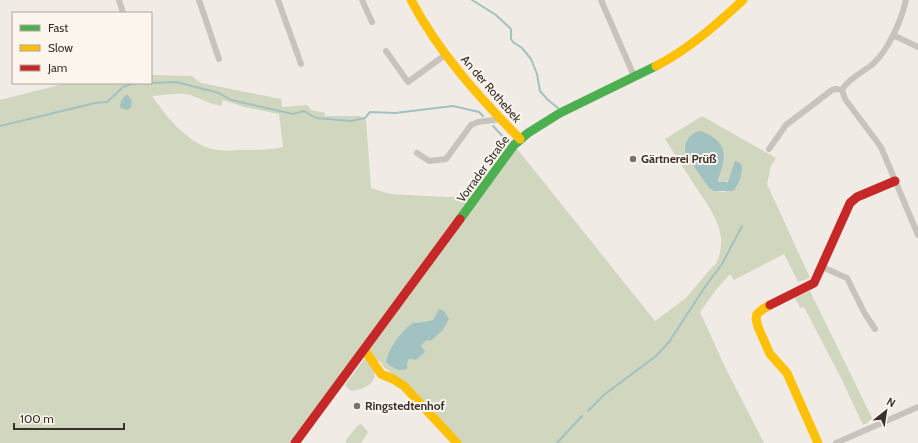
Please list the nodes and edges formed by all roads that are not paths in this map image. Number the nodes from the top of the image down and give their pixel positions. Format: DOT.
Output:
graph roads {
  1 [pos="119,0"];
  2 [pos="199,0"];
  3 [pos="278,0"];
  4 [pos="362,0"];
  5 [pos="411,0"];
  6 [pos="601,0"];
  7 [pos="743,0"];
  8 [pos="906,0"];
  9 [pos="123,12"];
  10 [pos="372,22"];
  11 [pos="893,36"];
  12 [pos="918,47"];
  13 [pos="386,51"];
  14 [pos="445,55"];
  15 [pos="219,59"];
  16 [pos="301,64"];
  17 [pos="634,76"];
  18 [pos="842,90"];
  19 [pos="501,119"];
  20 [pos="520,139"];
  21 [pos="769,149"];
  22 [pos="417,153"];
  23 [pos="895,181"];
  24 [pos="918,235"];
  25 [pos="822,267"];
  26 [pos="875,329"];
  27 [pos="364,349"];
  28 [pos="918,407"];
  29 [pos="295,443"];
  30 [pos="457,443"];
  31 [pos="818,443"];
  32 [pos="836,443"];
  1 -- 9 [label="street"];
  2 -- 15 [label="street"];
  3 -- 16 [label="street"];
  4 -- 10 [label="street"];
  5 -- 14 [label="street, An der Rothebek"];
  6 -- 17 [label="street"];
  7 -- 17 [label="street, Vorrader Straße"];
  8 -- 11 [label="street"];
  11 -- 12 [label="street"];
  11 -- 18 [label="street"];
  13 -- 14 [label="street, An der Rothebek"];
  14 -- 19 [label="street, An der Rothebek"];
  17 -- 20 [label="street, Vorrader Straße"];
  18 -- 21 [label="street"];
  18 -- 23 [label="street"];
  19 -- 20 [label="street, An der Rothebek"];
  19 -- 22 [label="street"];
  20 -- 27 [label="street, Vorrader Straße"];
  23 -- 24 [label="street"];
  23 -- 25 [label="street"];
  25 -- 26 [label="street"];
  25 -- 31 [label="street"];
  27 -- 29 [label="street, Vorrader Straße"];
  27 -- 30 [label="street"];
  28 -- 32 [label="street"];
}
